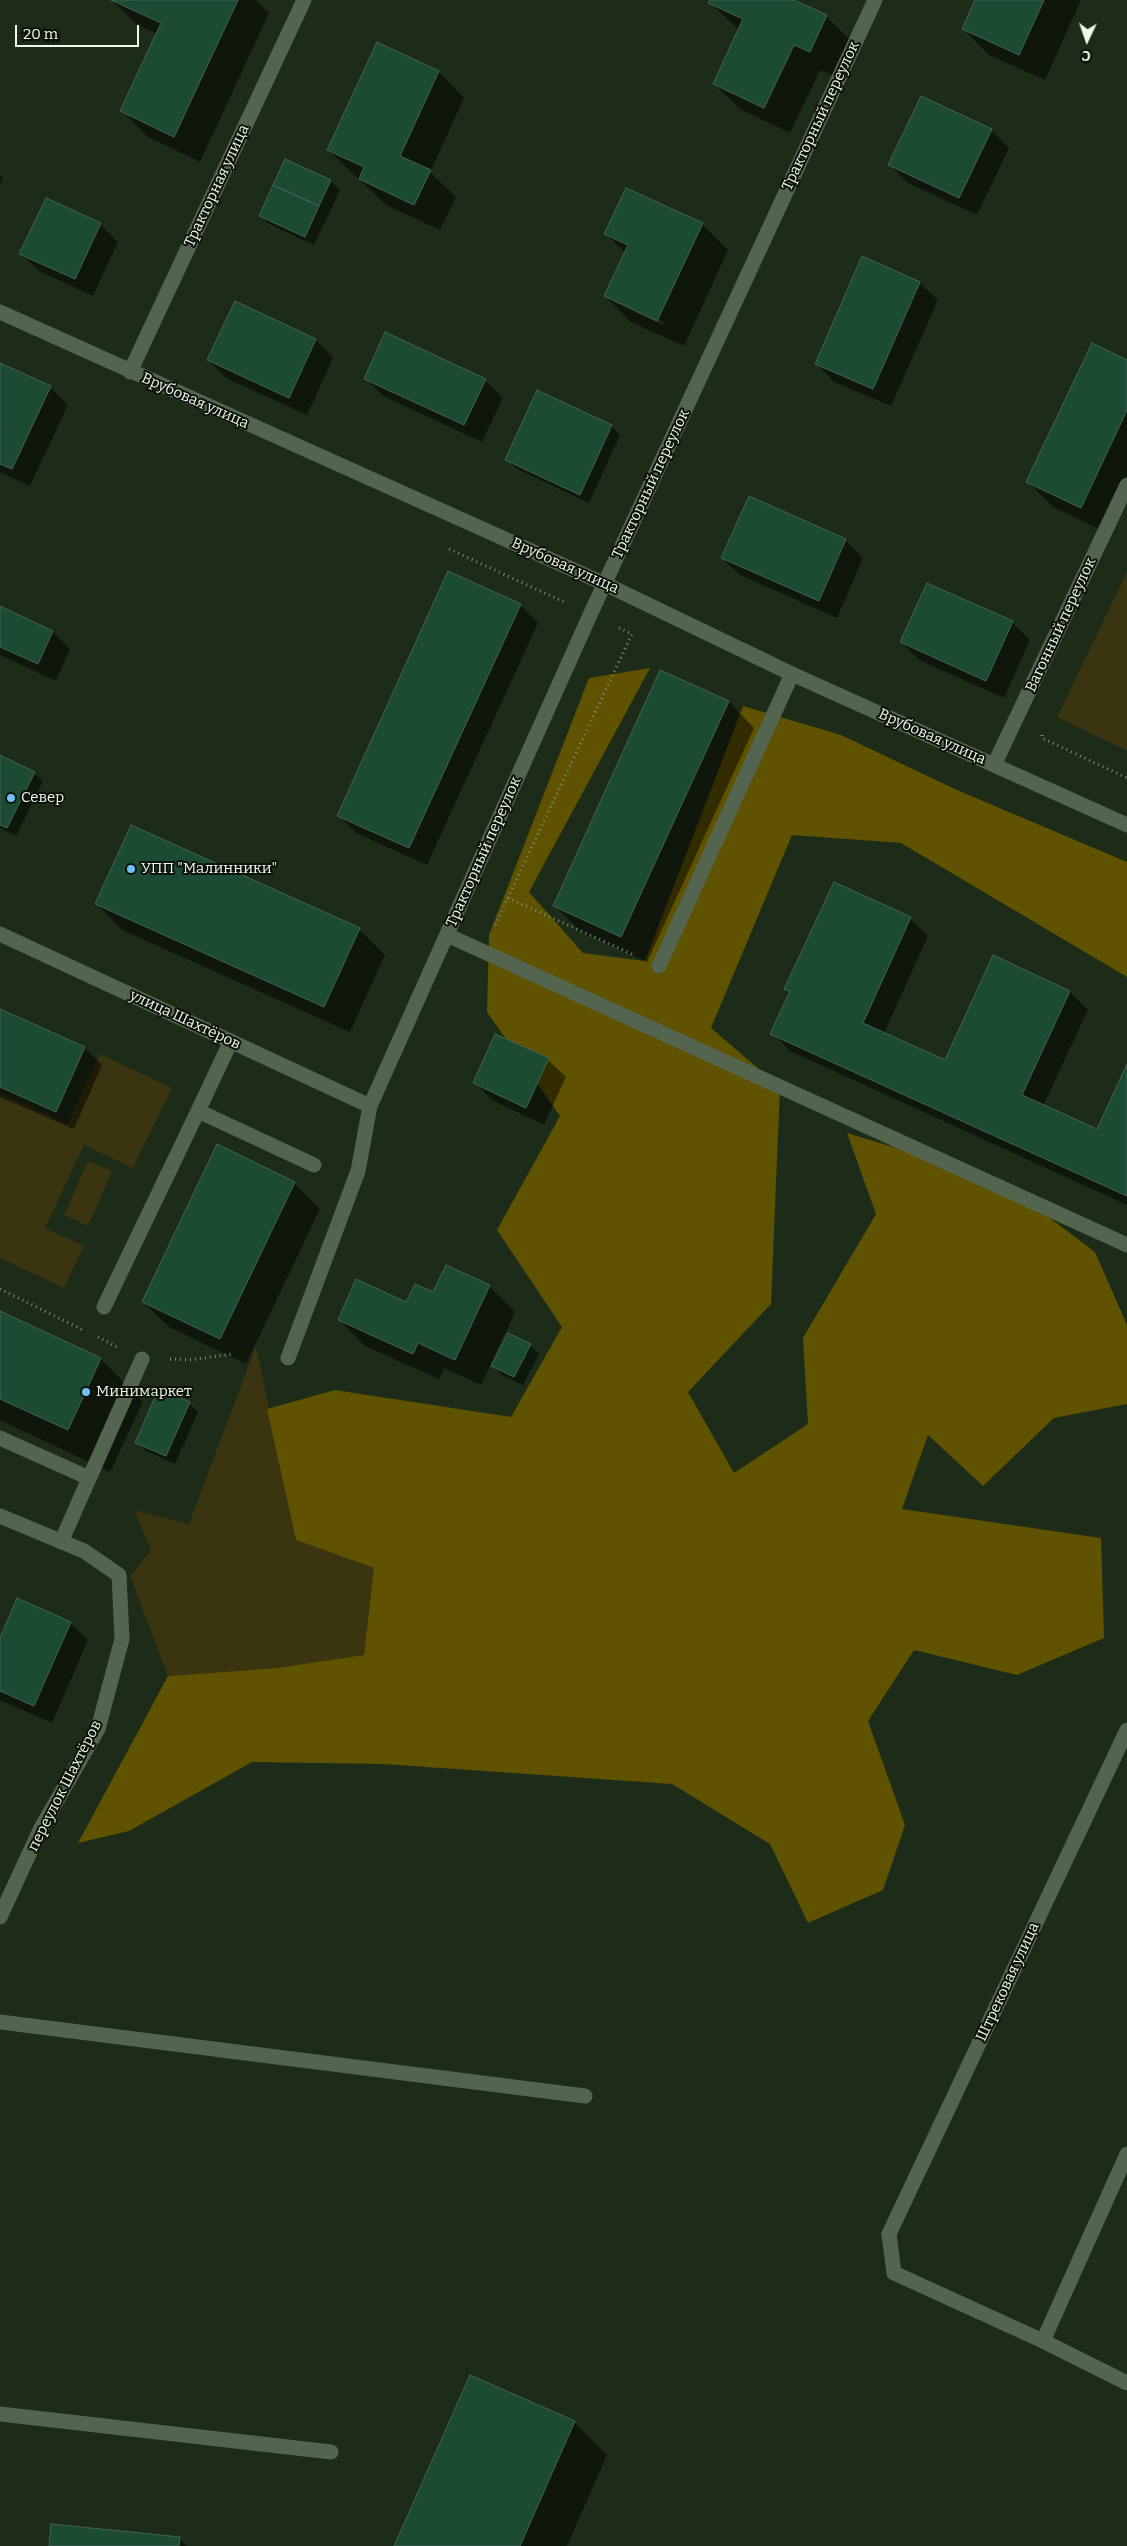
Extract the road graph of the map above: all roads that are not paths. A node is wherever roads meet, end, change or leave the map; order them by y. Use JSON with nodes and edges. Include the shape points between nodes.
{"nodes":[{"id":1,"x":304,"y":0,"type":"edge"},
{"id":2,"x":875,"y":0,"type":"edge"},
{"id":3,"x":0,"y":312,"type":"edge"},
{"id":4,"x":130,"y":372,"type":"junction"},
{"id":5,"x":1127,"y":485,"type":"edge"},
{"id":6,"x":605,"y":584,"type":"junction"},
{"id":7,"x":792,"y":674,"type":"junction"},
{"id":8,"x":994,"y":765,"type":"junction"},
{"id":9,"x":1127,"y":825,"type":"edge"},
{"id":10,"x":0,"y":934,"type":"edge"},
{"id":11,"x":447,"y":935,"type":"junction"},
{"id":12,"x":659,"y":966,"type":"road end"},
{"id":13,"x":231,"y":1041,"type":"junction"},
{"id":14,"x":370,"y":1106,"type":"junction"},
{"id":15,"x":198,"y":1111,"type":"junction"},
{"id":16,"x":314,"y":1166,"type":"dead end"},
{"id":17,"x":1127,"y":1244,"type":"edge"},
{"id":18,"x":104,"y":1307,"type":"dead end"},
{"id":19,"x":288,"y":1358,"type":"dead end"},
{"id":20,"x":142,"y":1359,"type":"road end"},
{"id":21,"x":0,"y":1438,"type":"edge"},
{"id":22,"x":89,"y":1478,"type":"junction"},
{"id":23,"x":0,"y":1516,"type":"edge"},
{"id":24,"x":61,"y":1542,"type":"junction"},
{"id":25,"x":1127,"y":1730,"type":"edge"},
{"id":26,"x":0,"y":1917,"type":"edge"},
{"id":27,"x":0,"y":2022,"type":"edge"},
{"id":28,"x":584,"y":2096,"type":"dead end"},
{"id":29,"x":1127,"y":2154,"type":"edge"},
{"id":30,"x":1043,"y":2341,"type":"junction"},
{"id":31,"x":1127,"y":2383,"type":"edge"},
{"id":32,"x":0,"y":2414,"type":"edge"},
{"id":33,"x":331,"y":2452,"type":"dead end"}],
"edges":[{"from":1,"to":4,"type":"street","name":"Тракторная улица"},
{"from":2,"to":6,"type":"street","name":"Тракторный переулок"},
{"from":3,"to":4,"type":"street","name":"Врубовая улица"},
{"from":4,"to":6,"type":"street","name":"Врубовая улица"},
{"from":5,"to":8,"type":"street","name":"Вагонный переулок"},
{"from":6,"to":7,"type":"street","name":"Врубовая улица"},
{"from":6,"to":11,"type":"street","name":"Тракторный переулок"},
{"from":7,"to":8,"type":"street","name":"Врубовая улица"},
{"from":7,"to":12,"type":"street"},
{"from":8,"to":9,"type":"street","name":"Врубовая улица"},
{"from":10,"to":13,"type":"street","name":"улица Шахтёров"},
{"from":11,"to":14,"type":"street","name":"Тракторный переулок"},
{"from":11,"to":17,"type":"street"},
{"from":13,"to":14,"type":"street","name":"улица Шахтёров"},
{"from":13,"to":15,"type":"street"},
{"from":14,"to":19,"type":"street","name":"Тракторный переулок","via":[[358,1171]]},
{"from":15,"to":16,"type":"street"},
{"from":15,"to":18,"type":"street"},
{"from":20,"to":22,"type":"street"},
{"from":21,"to":22,"type":"street"},
{"from":22,"to":24,"type":"street"},
{"from":23,"to":24,"type":"street"},
{"from":24,"to":26,"type":"street","name":"переулок Шахтёров","via":[[84,1551],[119,1575],[122,1640],[98,1729],[41,1828]]},
{"from":25,"to":30,"type":"street","name":"Штрековая улица","via":[[890,2234],[894,2273]]},
{"from":27,"to":28,"type":"street"},
{"from":29,"to":30,"type":"street"},
{"from":30,"to":31,"type":"street"},
{"from":32,"to":33,"type":"street"}]}
